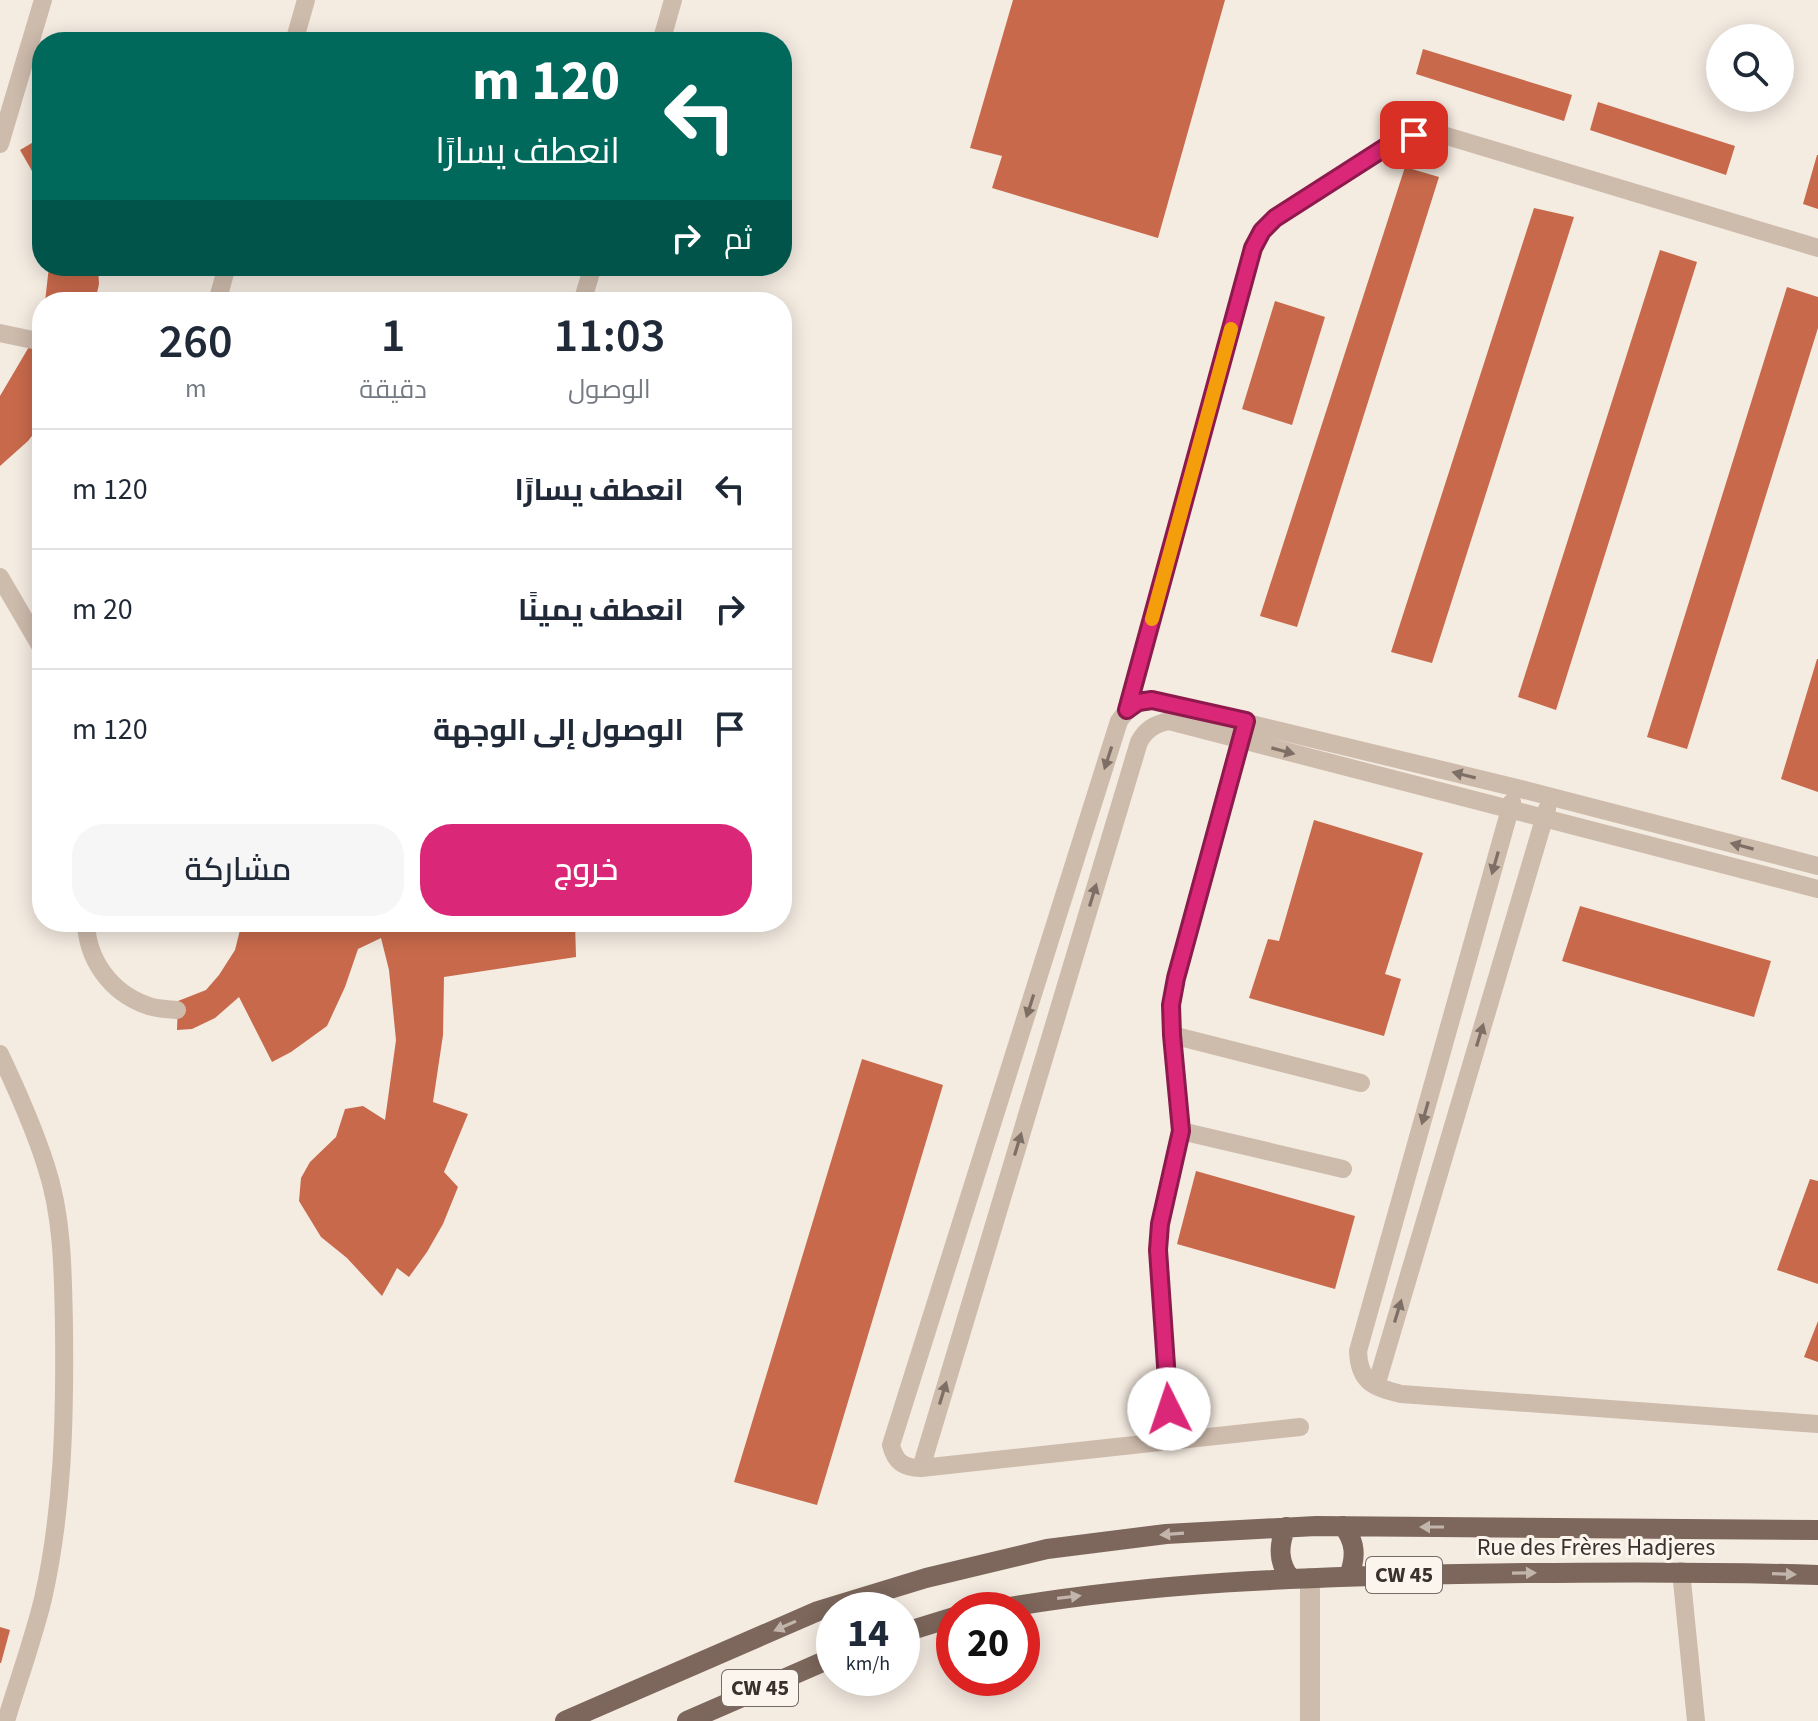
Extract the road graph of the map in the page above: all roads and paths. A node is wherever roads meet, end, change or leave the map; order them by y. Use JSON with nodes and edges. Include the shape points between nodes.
{"nodes":[{"id":1,"x":43,"y":0,"type":"edge"},
{"id":2,"x":306,"y":0,"type":"edge"},
{"id":3,"x":673,"y":0,"type":"edge"},
{"id":4,"x":33,"y":32,"type":"edge"},
{"id":5,"x":297,"y":32,"type":"edge"},
{"id":6,"x":664,"y":32,"type":"edge"},
{"id":7,"x":32,"y":37,"type":"edge"},
{"id":8,"x":0,"y":144,"type":"edge"},
{"id":9,"x":1818,"y":248,"type":"edge"},
{"id":10,"x":0,"y":333,"type":"edge"},
{"id":11,"x":32,"y":340,"type":"edge"},
{"id":12,"x":0,"y":577,"type":"edge"},
{"id":13,"x":32,"y":632,"type":"edge"},
{"id":14,"x":1127,"y":710,"type":"junction"},
{"id":15,"x":1246,"y":721,"type":"junction"},
{"id":16,"x":1240,"y":740,"type":"junction"},
{"id":17,"x":1517,"y":788,"type":"junction"},
{"id":18,"x":1551,"y":797,"type":"junction"},
{"id":19,"x":1510,"y":811,"type":"junction"},
{"id":20,"x":1544,"y":820,"type":"junction"},
{"id":21,"x":1818,"y":866,"type":"edge"},
{"id":22,"x":1818,"y":889,"type":"edge"},
{"id":23,"x":87,"y":932,"type":"edge"},
{"id":24,"x":177,"y":1010,"type":"dead end"},
{"id":25,"x":1172,"y":1035,"type":"junction"},
{"id":26,"x":0,"y":1054,"type":"edge"},
{"id":27,"x":1361,"y":1083,"type":"dead end"},
{"id":28,"x":1181,"y":1131,"type":"junction"},
{"id":29,"x":1343,"y":1169,"type":"dead end"},
{"id":30,"x":1376,"y":1386,"type":"junction"},
{"id":31,"x":1818,"y":1424,"type":"edge"},
{"id":32,"x":1300,"y":1427,"type":"dead end"},
{"id":33,"x":1171,"y":1441,"type":"junction"},
{"id":34,"x":921,"y":1468,"type":"junction"},
{"id":35,"x":1343,"y":1526,"type":"junction"},
{"id":36,"x":1286,"y":1527,"type":"junction"},
{"id":37,"x":1818,"y":1530,"type":"edge"},
{"id":38,"x":1681,"y":1571,"type":"junction"},
{"id":39,"x":1818,"y":1575,"type":"edge"},
{"id":40,"x":1349,"y":1576,"type":"junction"},
{"id":41,"x":1300,"y":1578,"type":"junction"},
{"id":42,"x":1040,"y":1601,"type":"edge"},
{"id":43,"x":816,"y":1665,"type":"edge"},
{"id":44,"x":6,"y":1721,"type":"edge"},
{"id":45,"x":565,"y":1721,"type":"edge"},
{"id":46,"x":687,"y":1721,"type":"edge"},
{"id":47,"x":1310,"y":1721,"type":"edge"},
{"id":48,"x":1696,"y":1721,"type":"edge"}],
"edges":[{"from":1,"to":4,"type":"lane"},
{"from":2,"to":5,"type":"lane"},
{"from":3,"to":6,"type":"lane"},
{"from":7,"to":8,"type":"lane"},
{"from":9,"to":14,"type":"lane","via":[[1440,134],[1392,143],[1275,218],[1253,248]]},
{"from":10,"to":11,"type":"lane"},
{"from":12,"to":13,"type":"lane"},
{"from":14,"to":15,"type":"lane","via":[[1152,700]]},
{"from":14,"to":34,"type":"lane","one_way":true,"via":[[1119,721],[891,1445],[899,1462]]},
{"from":15,"to":16,"type":"lane"},
{"from":17,"to":15,"type":"lane","one_way":true},
{"from":16,"to":19,"type":"lane","one_way":true},
{"from":16,"to":25,"type":"lane","via":[[1176,978]]},
{"from":34,"to":16,"type":"lane","one_way":true,"via":[[1139,742],[1156,724],[1169,721]]},
{"from":17,"to":18,"type":"lane"},
{"from":17,"to":19,"type":"lane"},
{"from":18,"to":20,"type":"lane"},
{"from":21,"to":18,"type":"lane","one_way":true},
{"from":19,"to":20,"type":"lane"},
{"from":19,"to":30,"type":"lane","one_way":true,"via":[[1358,1351],[1364,1378]]},
{"from":20,"to":22,"type":"lane"},
{"from":30,"to":20,"type":"lane","one_way":true},
{"from":23,"to":24,"type":"lane","via":[[98,968],[119,991],[147,1006]]},
{"from":25,"to":27,"type":"lane"},
{"from":25,"to":28,"type":"lane"},
{"from":26,"to":44,"type":"lane","via":[[47,1168],[55,1210],[63,1291],[65,1427],[43,1599]]},
{"from":28,"to":29,"type":"lane"},
{"from":28,"to":33,"type":"lane","via":[[1158,1250]]},
{"from":30,"to":31,"type":"lane","via":[[1401,1394]]},
{"from":32,"to":33,"type":"lane"},
{"from":33,"to":34,"type":"lane"},
{"from":35,"to":36,"type":"main road"},
{"from":37,"to":35,"type":"main road","one_way":true},
{"from":35,"to":40,"type":"main road","via":[[1353,1541]]},
{"from":36,"to":41,"type":"main road","via":[[1282,1563]]},
{"from":36,"to":45,"type":"main road","one_way":true,"via":[[1166,1534],[1047,1549],[926,1578],[818,1611]]},
{"from":38,"to":39,"type":"main road","name":"Rue des Frères Hadjeres","number":"CW 45","one_way":true},
{"from":40,"to":38,"type":"main road","name":"Rue des Frères Hadjeres","number":"CW 45","one_way":true},
{"from":38,"to":48,"type":"lane"},
{"from":40,"to":41,"type":"main road","name":"Rue des Frères Hadjeres","number":"CW 45"},
{"from":42,"to":41,"type":"main road","name":"Rue des Frères Hadjeres","number":"CW 45","one_way":true,"via":[[1165,1585]]},
{"from":41,"to":47,"type":"street"},
{"from":43,"to":46,"type":"main road","number":"CW 45"}]}
